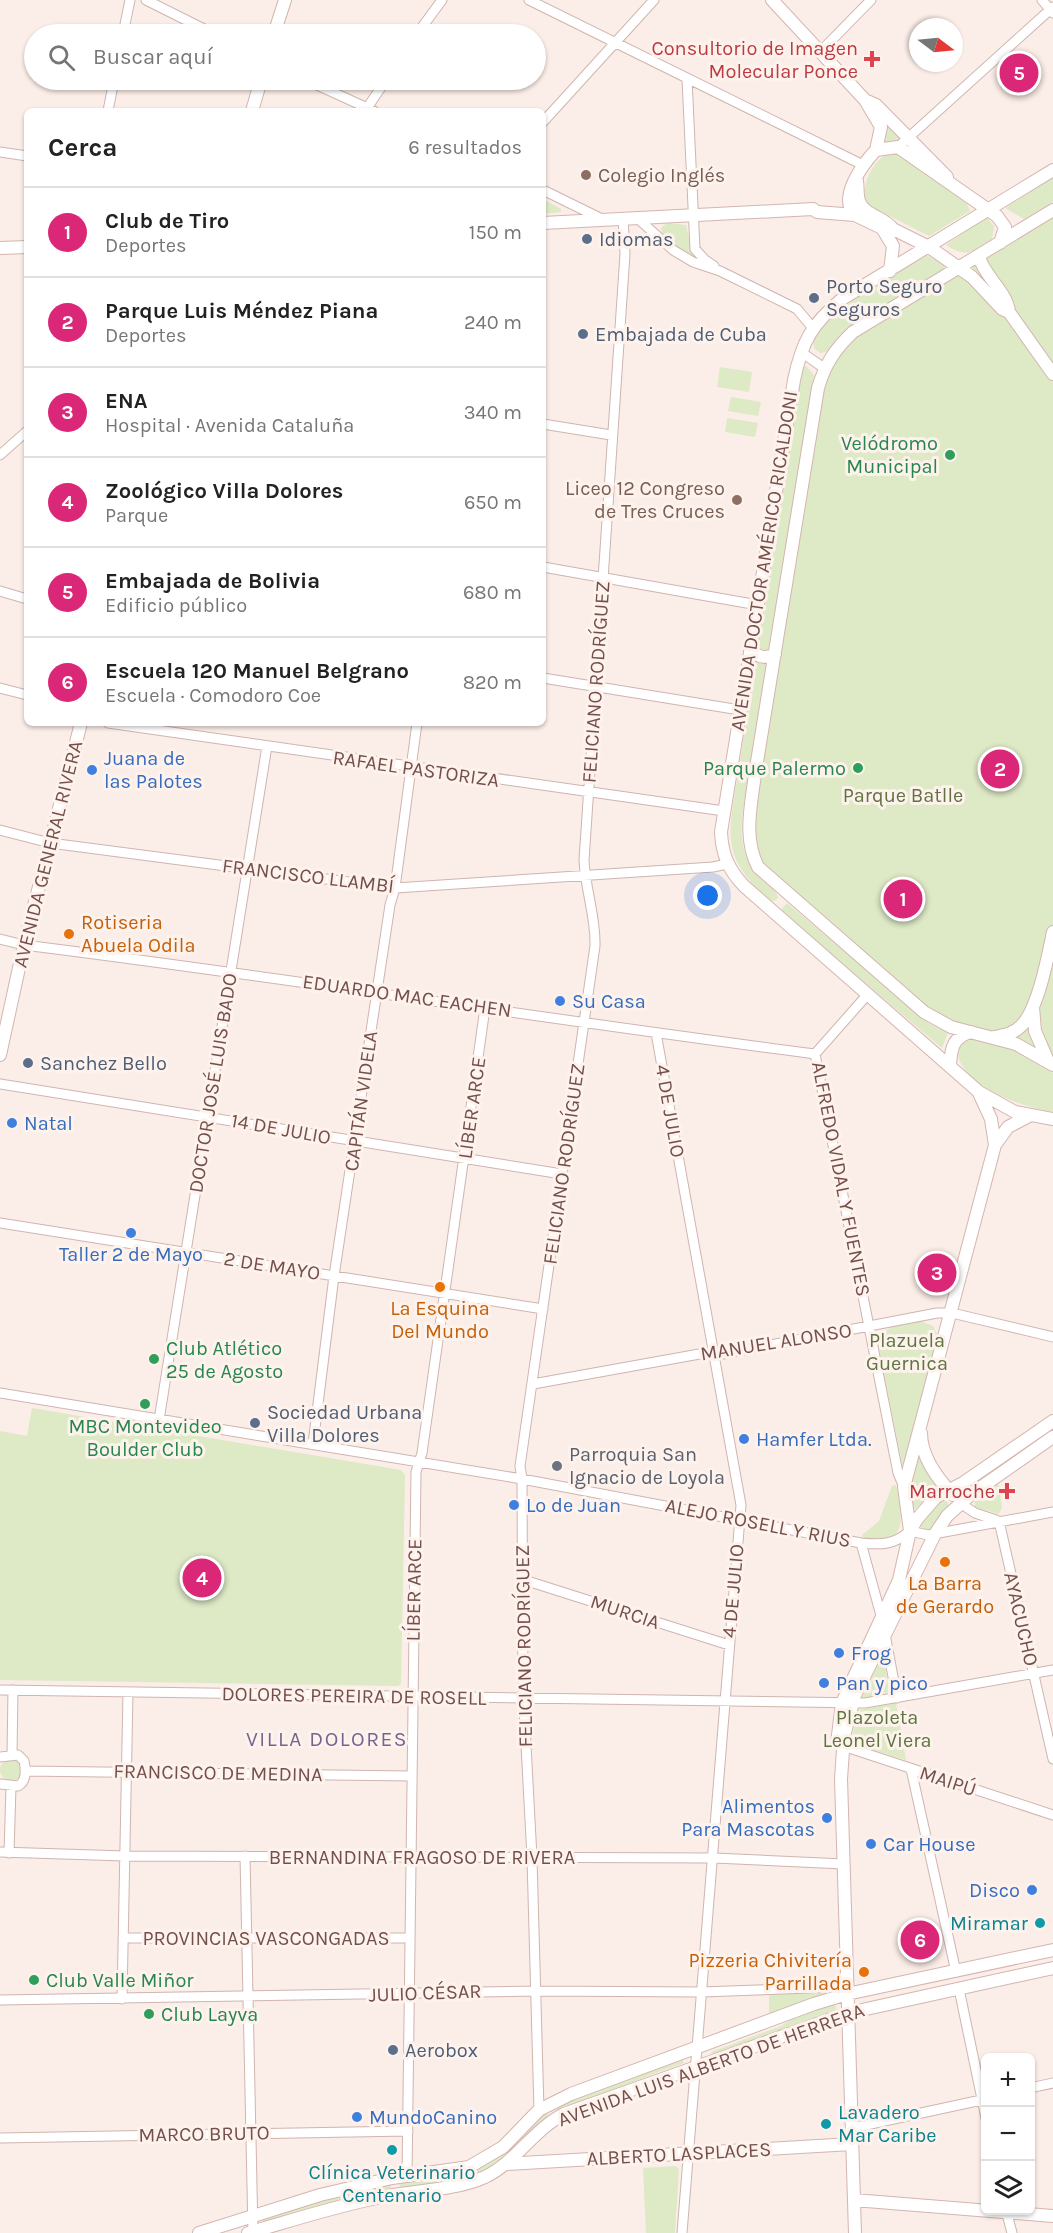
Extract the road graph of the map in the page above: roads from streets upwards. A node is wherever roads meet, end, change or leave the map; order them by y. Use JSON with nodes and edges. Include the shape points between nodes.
{"nodes":[{"id":1,"x":130,"y":0,"type":"edge"},
{"id":2,"x":146,"y":0,"type":"edge"},
{"id":3,"x":285,"y":0,"type":"edge"},
{"id":4,"x":442,"y":0,"type":"edge"},
{"id":5,"x":529,"y":0,"type":"edge"},
{"id":6,"x":654,"y":0,"type":"edge"},
{"id":7,"x":772,"y":0,"type":"edge"},
{"id":8,"x":871,"y":0,"type":"edge"},
{"id":9,"x":1042,"y":0,"type":"edge"},
{"id":10,"x":1052,"y":10,"type":"edge"},
{"id":11,"x":125,"y":24,"type":"edge"},
{"id":12,"x":194,"y":24,"type":"edge"},
{"id":13,"x":277,"y":24,"type":"edge"},
{"id":14,"x":424,"y":24,"type":"edge"},
{"id":15,"x":614,"y":44,"type":"junction"},
{"id":16,"x":820,"y":52,"type":"junction"},
{"id":17,"x":687,"y":79,"type":"junction"},
{"id":18,"x":112,"y":90,"type":"edge"},
{"id":19,"x":258,"y":90,"type":"edge"},
{"id":20,"x":327,"y":90,"type":"edge"},
{"id":21,"x":380,"y":90,"type":"edge"},
{"id":22,"x":865,"y":100,"type":"junction"},
{"id":23,"x":109,"y":108,"type":"edge"},
{"id":24,"x":253,"y":108,"type":"edge"},
{"id":25,"x":364,"y":108,"type":"edge"},
{"id":26,"x":369,"y":108,"type":"edge"},
{"id":27,"x":546,"y":119,"type":"edge"},
{"id":28,"x":903,"y":143,"type":"junction"},
{"id":29,"x":876,"y":150,"type":"junction"},
{"id":30,"x":0,"y":152,"type":"edge"},
{"id":31,"x":24,"y":156,"type":"edge"},
{"id":32,"x":863,"y":165,"type":"junction"},
{"id":33,"x":1053,"y":170,"type":"edge"},
{"id":34,"x":857,"y":180,"type":"junction"},
{"id":35,"x":546,"y":191,"type":"edge"},
{"id":36,"x":848,"y":197,"type":"junction"},
{"id":37,"x":813,"y":209,"type":"junction"},
{"id":38,"x":989,"y":210,"type":"junction"},
{"id":39,"x":1053,"y":210,"type":"edge"},
{"id":40,"x":692,"y":215,"type":"junction"},
{"id":41,"x":855,"y":215,"type":"junction"},
{"id":42,"x":629,"y":218,"type":"junction"},
{"id":43,"x":602,"y":219,"type":"junction"},
{"id":44,"x":546,"y":223,"type":"edge"},
{"id":45,"x":888,"y":229,"type":"junction"},
{"id":46,"x":1000,"y":243,"type":"junction"},
{"id":47,"x":24,"y":247,"type":"edge"},
{"id":48,"x":929,"y":247,"type":"junction"},
{"id":49,"x":0,"y":248,"type":"edge"},
{"id":50,"x":979,"y":257,"type":"junction"},
{"id":51,"x":960,"y":268,"type":"junction"},
{"id":52,"x":890,"y":270,"type":"junction"},
{"id":53,"x":720,"y":271,"type":"junction"},
{"id":54,"x":1009,"y":312,"type":"junction"},
{"id":55,"x":812,"y":327,"type":"junction"},
{"id":56,"x":801,"y":352,"type":"junction"},
{"id":57,"x":824,"y":368,"type":"junction"},
{"id":58,"x":1053,"y":374,"type":"edge"},
{"id":59,"x":546,"y":424,"type":"edge"},
{"id":60,"x":24,"y":434,"type":"edge"},
{"id":61,"x":611,"y":435,"type":"junction"},
{"id":62,"x":0,"y":454,"type":"edge"},
{"id":63,"x":546,"y":568,"type":"edge"},
{"id":64,"x":602,"y":578,"type":"junction"},
{"id":65,"x":0,"y":591,"type":"edge"},
{"id":66,"x":24,"y":597,"type":"edge"},
{"id":67,"x":758,"y":605,"type":"junction"},
{"id":68,"x":751,"y":649,"type":"junction"},
{"id":69,"x":775,"y":654,"type":"junction"},
{"id":70,"x":546,"y":678,"type":"edge"},
{"id":71,"x":595,"y":686,"type":"junction"},
{"id":72,"x":0,"y":688,"type":"edge"},
{"id":73,"x":24,"y":694,"type":"edge"},
{"id":74,"x":740,"y":710,"type":"junction"},
{"id":75,"x":80,"y":726,"type":"edge"},
{"id":76,"x":129,"y":726,"type":"edge"},
{"id":77,"x":417,"y":726,"type":"edge"},
{"id":78,"x":267,"y":746,"type":"junction"},
{"id":79,"x":410,"y":768,"type":"junction"},
{"id":80,"x":730,"y":770,"type":"junction"},
{"id":81,"x":755,"y":774,"type":"junction"},
{"id":82,"x":588,"y":794,"type":"junction"},
{"id":83,"x":724,"y":811,"type":"junction"},
{"id":84,"x":0,"y":830,"type":"edge"},
{"id":85,"x":50,"y":843,"type":"junction"},
{"id":86,"x":727,"y":864,"type":"junction"},
{"id":87,"x":247,"y":867,"type":"junction"},
{"id":88,"x":585,"y":877,"type":"junction"},
{"id":89,"x":395,"y":888,"type":"junction"},
{"id":90,"x":784,"y":892,"type":"junction"},
{"id":91,"x":770,"y":908,"type":"junction"},
{"id":92,"x":1053,"y":932,"type":"edge"},
{"id":93,"x":0,"y":939,"type":"edge"},
{"id":94,"x":24,"y":945,"type":"junction"},
{"id":95,"x":231,"y":971,"type":"junction"},
{"id":96,"x":377,"y":992,"type":"junction"},
{"id":97,"x":868,"y":994,"type":"junction"},
{"id":98,"x":1033,"y":1005,"type":"junction"},
{"id":99,"x":485,"y":1008,"type":"junction"},
{"id":100,"x":584,"y":1022,"type":"junction"},
{"id":101,"x":971,"y":1032,"type":"junction"},
{"id":102,"x":656,"y":1033,"type":"junction"},
{"id":103,"x":994,"y":1037,"type":"junction"},
{"id":104,"x":815,"y":1054,"type":"junction"},
{"id":105,"x":0,"y":1055,"type":"edge"},
{"id":106,"x":1050,"y":1063,"type":"edge"},
{"id":107,"x":950,"y":1065,"type":"junction"},
{"id":108,"x":0,"y":1084,"type":"edge"},
{"id":109,"x":979,"y":1092,"type":"junction"},
{"id":110,"x":207,"y":1116,"type":"junction"},
{"id":111,"x":1030,"y":1116,"type":"junction"},
{"id":112,"x":1053,"y":1119,"type":"edge"},
{"id":113,"x":355,"y":1141,"type":"junction"},
{"id":114,"x":995,"y":1145,"type":"junction"},
{"id":115,"x":465,"y":1160,"type":"junction"},
{"id":116,"x":562,"y":1174,"type":"junction"},
{"id":117,"x":0,"y":1224,"type":"edge"},
{"id":118,"x":186,"y":1253,"type":"junction"},
{"id":119,"x":334,"y":1276,"type":"junction"},
{"id":120,"x":445,"y":1294,"type":"junction"},
{"id":121,"x":543,"y":1309,"type":"junction"},
{"id":122,"x":952,"y":1312,"type":"junction"},
{"id":123,"x":870,"y":1326,"type":"junction"},
{"id":124,"x":1053,"y":1337,"type":"edge"},
{"id":125,"x":715,"y":1353,"type":"junction"},
{"id":126,"x":533,"y":1384,"type":"junction"},
{"id":127,"x":0,"y":1393,"type":"edge"},
{"id":128,"x":159,"y":1420,"type":"junction"},
{"id":129,"x":1053,"y":1421,"type":"edge"},
{"id":130,"x":921,"y":1430,"type":"junction"},
{"id":131,"x":1053,"y":1437,"type":"edge"},
{"id":132,"x":312,"y":1444,"type":"junction"},
{"id":133,"x":419,"y":1462,"type":"junction"},
{"id":134,"x":522,"y":1479,"type":"junction"},
{"id":135,"x":904,"y":1487,"type":"junction"},
{"id":136,"x":949,"y":1490,"type":"junction"},
{"id":137,"x":960,"y":1503,"type":"junction"},
{"id":138,"x":1053,"y":1512,"type":"edge"},
{"id":139,"x":740,"y":1519,"type":"junction"},
{"id":140,"x":999,"y":1521,"type":"junction"},
{"id":141,"x":910,"y":1532,"type":"junction"},
{"id":142,"x":935,"y":1534,"type":"junction"},
{"id":143,"x":861,"y":1543,"type":"junction"},
{"id":144,"x":521,"y":1579,"type":"junction"},
{"id":145,"x":882,"y":1619,"type":"junction"},
{"id":146,"x":885,"y":1634,"type":"junction"},
{"id":147,"x":729,"y":1645,"type":"junction"},
{"id":148,"x":1053,"y":1670,"type":"edge"},
{"id":149,"x":1034,"y":1673,"type":"junction"},
{"id":150,"x":0,"y":1690,"type":"edge"},
{"id":151,"x":13,"y":1690,"type":"junction"},
{"id":152,"x":128,"y":1693,"type":"junction"},
{"id":153,"x":412,"y":1696,"type":"junction"},
{"id":154,"x":524,"y":1698,"type":"junction"},
{"id":155,"x":897,"y":1698,"type":"junction"},
{"id":156,"x":724,"y":1702,"type":"junction"},
{"id":157,"x":847,"y":1703,"type":"junction"},
{"id":158,"x":843,"y":1746,"type":"junction"},
{"id":159,"x":12,"y":1755,"type":"junction"},
{"id":160,"x":0,"y":1757,"type":"edge"},
{"id":161,"x":1053,"y":1759,"type":"edge"},
{"id":162,"x":911,"y":1768,"type":"junction"},
{"id":163,"x":126,"y":1772,"type":"junction"},
{"id":164,"x":25,"y":1774,"type":"junction"},
{"id":165,"x":411,"y":1776,"type":"junction"},
{"id":166,"x":841,"y":1779,"type":"junction"},
{"id":167,"x":0,"y":1784,"type":"edge"},
{"id":168,"x":11,"y":1786,"type":"junction"},
{"id":169,"x":1053,"y":1815,"type":"edge"},
{"id":170,"x":4,"y":1852,"type":"edge"},
{"id":171,"x":124,"y":1856,"type":"junction"},
{"id":172,"x":245,"y":1856,"type":"junction"},
{"id":173,"x":411,"y":1857,"type":"junction"},
{"id":174,"x":532,"y":1858,"type":"junction"},
{"id":175,"x":714,"y":1858,"type":"junction"},
{"id":176,"x":844,"y":1864,"type":"junction"},
{"id":177,"x":248,"y":1937,"type":"junction"},
{"id":178,"x":123,"y":1938,"type":"junction"},
{"id":179,"x":409,"y":1938,"type":"junction"},
{"id":180,"x":1053,"y":1950,"type":"edge"},
{"id":181,"x":1053,"y":1968,"type":"edge"},
{"id":182,"x":956,"y":1972,"type":"junction"},
{"id":183,"x":959,"y":1989,"type":"junction"},
{"id":184,"x":537,"y":1991,"type":"junction"},
{"id":185,"x":702,"y":1992,"type":"junction"},
{"id":186,"x":847,"y":1994,"type":"junction"},
{"id":187,"x":409,"y":1995,"type":"junction"},
{"id":188,"x":249,"y":1996,"type":"junction"},
{"id":189,"x":122,"y":1999,"type":"junction"},
{"id":190,"x":0,"y":2000,"type":"edge"},
{"id":191,"x":848,"y":2013,"type":"junction"},
{"id":192,"x":698,"y":2048,"type":"junction"},
{"id":193,"x":695,"y":2067,"type":"junction"},
{"id":194,"x":1053,"y":2083,"type":"edge"},
{"id":195,"x":1035,"y":2087,"type":"edge"},
{"id":196,"x":981,"y":2090,"type":"edge"},
{"id":197,"x":981,"y":2099,"type":"edge"},
{"id":198,"x":539,"y":2110,"type":"junction"},
{"id":199,"x":852,"y":2128,"type":"junction"},
{"id":200,"x":408,"y":2131,"type":"junction"},
{"id":201,"x":253,"y":2132,"type":"junction"},
{"id":202,"x":0,"y":2138,"type":"edge"},
{"id":203,"x":852,"y":2145,"type":"junction"},
{"id":204,"x":690,"y":2154,"type":"junction"},
{"id":205,"x":506,"y":2164,"type":"junction"},
{"id":206,"x":406,"y":2177,"type":"junction"},
{"id":207,"x":854,"y":2200,"type":"junction"},
{"id":208,"x":981,"y":2210,"type":"edge"},
{"id":209,"x":254,"y":2214,"type":"junction"},
{"id":210,"x":1035,"y":2214,"type":"edge"},
{"id":211,"x":1008,"y":2215,"type":"edge"},
{"id":212,"x":1053,"y":2216,"type":"edge"},
{"id":213,"x":199,"y":2233,"type":"edge"},
{"id":214,"x":251,"y":2233,"type":"edge"},
{"id":215,"x":682,"y":2233,"type":"edge"},
{"id":216,"x":855,"y":2233,"type":"edge"},
{"id":217,"x":1012,"y":2233,"type":"edge"}],
"edges":[{"from":1,"to":11,"type":"street"},
{"from":2,"to":12,"type":"street"},
{"from":3,"to":13,"type":"street"},
{"from":4,"to":14,"type":"street"},
{"from":5,"to":15,"type":"street"},
{"from":6,"to":15,"type":"street"},
{"from":7,"to":16,"type":"street"},
{"from":8,"to":16,"type":"street"},
{"from":9,"to":10,"type":"street"},
{"from":10,"to":28,"type":"street"},
{"from":15,"to":17,"type":"street"},
{"from":15,"to":27,"type":"street"},
{"from":16,"to":22,"type":"street"},
{"from":17,"to":32,"type":"street"},
{"from":17,"to":40,"type":"street"},
{"from":18,"to":23,"type":"street"},
{"from":19,"to":24,"type":"street"},
{"from":20,"to":25,"type":"street"},
{"from":21,"to":26,"type":"street"},
{"from":22,"to":28,"type":"street","via":[[876,105]]},
{"from":22,"to":29,"type":"street","via":[[881,128]]},
{"from":28,"to":29,"type":"street"},
{"from":28,"to":38,"type":"street"},
{"from":29,"to":32,"type":"street"},
{"from":30,"to":31,"type":"street"},
{"from":32,"to":34,"type":"street"},
{"from":33,"to":38,"type":"street","name":"AVENIDA DOCTOR AMÉRICO RICALDONI"},
{"from":34,"to":36,"type":"street"},
{"from":34,"to":45,"type":"street","via":[[862,208],[889,222]]},
{"from":35,"to":43,"type":"street"},
{"from":36,"to":37,"type":"street"},
{"from":36,"to":41,"type":"street"},
{"from":37,"to":40,"type":"street"},
{"from":37,"to":41,"type":"street"},
{"from":38,"to":46,"type":"street","via":[[1005,227]]},
{"from":38,"to":48,"type":"street","name":"AVENIDA DOCTOR AMÉRICO RICALDONI"},
{"from":39,"to":46,"type":"street","name":"AVENIDA DOCTOR AMÉRICO RICALDONI"},
{"from":40,"to":42,"type":"street"},
{"from":40,"to":53,"type":"street","via":[[695,249]]},
{"from":41,"to":45,"type":"street"},
{"from":42,"to":43,"type":"street"},
{"from":42,"to":53,"type":"street","via":[[683,256]]},
{"from":42,"to":61,"type":"street","name":"FELICIANO RODRÍGUEZ"},
{"from":43,"to":44,"type":"street"},
{"from":45,"to":48,"type":"street"},
{"from":45,"to":52,"type":"street","via":[[892,246]]},
{"from":46,"to":50,"type":"street","name":"AVENIDA DOCTOR AMÉRICO RICALDONI"},
{"from":47,"to":49,"type":"street"},
{"from":48,"to":51,"type":"street"},
{"from":48,"to":52,"type":"street","name":"AVENIDA DOCTOR AMÉRICO RICALDONI"},
{"from":50,"to":51,"type":"street","name":"AVENIDA DOCTOR AMÉRICO RICALDONI"},
{"from":50,"to":54,"type":"street"},
{"from":51,"to":54,"type":"street"},
{"from":51,"to":57,"type":"street","name":"AVENIDA DOCTOR AMÉRICO RICALDONI","via":[[853,332]]},
{"from":52,"to":55,"type":"street","name":"AVENIDA DOCTOR AMÉRICO RICALDONI","via":[[842,299]]},
{"from":53,"to":55,"type":"street","via":[[797,309]]},
{"from":54,"to":58,"type":"street"},
{"from":55,"to":56,"type":"street","name":"AVENIDA DOCTOR AMÉRICO RICALDONI"},
{"from":56,"to":57,"type":"street"},
{"from":56,"to":67,"type":"street","name":"AVENIDA DOCTOR AMÉRICO RICALDONI"},
{"from":57,"to":69,"type":"street","name":"AVENIDA DOCTOR AMÉRICO RICALDONI"},
{"from":59,"to":61,"type":"street"},
{"from":60,"to":62,"type":"street"},
{"from":61,"to":64,"type":"street","name":"FELICIANO RODRÍGUEZ"},
{"from":63,"to":64,"type":"street"},
{"from":64,"to":67,"type":"street"},
{"from":64,"to":71,"type":"street","name":"FELICIANO RODRÍGUEZ"},
{"from":65,"to":66,"type":"street"},
{"from":67,"to":68,"type":"street","name":"AVENIDA DOCTOR AMÉRICO RICALDONI"},
{"from":68,"to":69,"type":"street","via":[[759,656]]},
{"from":68,"to":74,"type":"street","name":"AVENIDA DOCTOR AMÉRICO RICALDONI"},
{"from":69,"to":81,"type":"street","name":"AVENIDA DOCTOR AMÉRICO RICALDONI"},
{"from":70,"to":71,"type":"street"},
{"from":71,"to":74,"type":"street"},
{"from":71,"to":82,"type":"street","name":"FELICIANO RODRÍGUEZ"},
{"from":72,"to":73,"type":"street"},
{"from":74,"to":80,"type":"street","name":"AVENIDA DOCTOR AMÉRICO RICALDONI"},
{"from":75,"to":85,"type":"street","name":"AVENIDA GENERAL RIVERA"},
{"from":76,"to":78,"type":"street","name":"RAFAEL PASTORIZA"},
{"from":77,"to":79,"type":"street","name":"CAPITÁN VIDELA"},
{"from":78,"to":79,"type":"street","name":"RAFAEL PASTORIZA"},
{"from":78,"to":87,"type":"street","name":"DOCTOR JOSÉ LUIS BADO"},
{"from":79,"to":82,"type":"street","name":"RAFAEL PASTORIZA"},
{"from":79,"to":89,"type":"street","name":"CAPITÁN VIDELA"},
{"from":80,"to":81,"type":"street","via":[[742,766]]},
{"from":80,"to":83,"type":"street","name":"AVENIDA DOCTOR AMÉRICO RICALDONI"},
{"from":81,"to":90,"type":"street","name":"AVENIDA DOCTOR AMÉRICO RICALDONI","via":[[748,827],[751,851],[758,867]]},
{"from":82,"to":83,"type":"street","name":"RAFAEL PASTORIZA"},
{"from":82,"to":88,"type":"street","name":"FELICIANO RODRÍGUEZ"},
{"from":83,"to":86,"type":"street","name":"AVENIDA DOCTOR AMÉRICO RICALDONI","via":[[721,832]]},
{"from":84,"to":85,"type":"street","name":"FRANCISCO LLAMBÍ"},
{"from":85,"to":87,"type":"street","name":"FRANCISCO LLAMBÍ"},
{"from":85,"to":94,"type":"street","name":"AVENIDA GENERAL RIVERA"},
{"from":86,"to":88,"type":"street","name":"FRANCISCO LLAMBÍ"},
{"from":86,"to":91,"type":"street","name":"AVENIDA DOCTOR AMÉRICO RICALDONI","via":[[733,875]]},
{"from":87,"to":89,"type":"street","name":"FRANCISCO LLAMBÍ"},
{"from":87,"to":95,"type":"street","name":"DOCTOR JOSÉ LUIS BADO"},
{"from":88,"to":89,"type":"street","name":"FRANCISCO LLAMBÍ"},
{"from":88,"to":100,"type":"street","name":"FELICIANO RODRÍGUEZ","via":[[596,946]]},
{"from":89,"to":96,"type":"street","name":"CAPITÁN VIDELA"},
{"from":90,"to":91,"type":"street","via":[[781,904]]},
{"from":90,"to":101,"type":"street","name":"AVENIDA DOCTOR AMÉRICO RICALDONI","via":[[924,1012],[944,1025]]},
{"from":91,"to":97,"type":"street","name":"AVENIDA DOCTOR AMÉRICO RICALDONI"},
{"from":92,"to":98,"type":"street"},
{"from":93,"to":94,"type":"street","name":"EDUARDO MAC EACHEN"},
{"from":94,"to":95,"type":"street","name":"EDUARDO MAC EACHEN"},
{"from":94,"to":105,"type":"street","name":"AVENIDA GENERAL RIVERA"},
{"from":95,"to":96,"type":"street","name":"EDUARDO MAC EACHEN"},
{"from":95,"to":110,"type":"street","name":"DOCTOR JOSÉ LUIS BADO"},
{"from":96,"to":99,"type":"street","name":"EDUARDO MAC EACHEN"},
{"from":96,"to":113,"type":"street","name":"CAPITÁN VIDELA"},
{"from":97,"to":104,"type":"street","name":"ALFREDO VIDAL Y FUENTES"},
{"from":97,"to":107,"type":"street","name":"AVENIDA DOCTOR AMÉRICO RICALDONI"},
{"from":98,"to":103,"type":"street","via":[[1016,1031]]},
{"from":98,"to":106,"type":"street","via":[[1035,1031]]},
{"from":99,"to":100,"type":"street","name":"EDUARDO MAC EACHEN"},
{"from":99,"to":115,"type":"street","name":"LÍBER ARCE"},
{"from":100,"to":102,"type":"street","name":"EDUARDO MAC EACHEN"},
{"from":100,"to":116,"type":"street","name":"FELICIANO RODRÍGUEZ"},
{"from":101,"to":103,"type":"street","name":"AVENIDA DOCTOR AMÉRICO RICALDONI"},
{"from":101,"to":107,"type":"street","via":[[954,1042]]},
{"from":102,"to":104,"type":"street","name":"EDUARDO MAC EACHEN"},
{"from":102,"to":125,"type":"street","name":"4 DE JULIO"},
{"from":103,"to":106,"type":"street","name":"AVENIDA DOCTOR AMÉRICO RICALDONI"},
{"from":104,"to":123,"type":"street","name":"ALFREDO VIDAL Y FUENTES"},
{"from":107,"to":109,"type":"street","name":"AVENIDA DOCTOR AMÉRICO RICALDONI"},
{"from":108,"to":110,"type":"street","name":"14 DE JULIO"},
{"from":109,"to":111,"type":"street","name":"AVENIDA DOCTOR AMÉRICO RICALDONI"},
{"from":109,"to":114,"type":"street","via":[[991,1119]]},
{"from":110,"to":113,"type":"street","name":"14 DE JULIO"},
{"from":110,"to":118,"type":"street","name":"DOCTOR JOSÉ LUIS BADO"},
{"from":111,"to":112,"type":"street","name":"AVENIDA DOCTOR AMÉRICO RICALDONI"},
{"from":111,"to":114,"type":"street","via":[[1008,1127]]},
{"from":113,"to":115,"type":"street","name":"14 DE JULIO"},
{"from":113,"to":119,"type":"street","name":"CAPITÁN VIDELA"},
{"from":114,"to":122,"type":"street"},
{"from":115,"to":116,"type":"street","name":"14 DE JULIO"},
{"from":115,"to":120,"type":"street","name":"LÍBER ARCE"},
{"from":116,"to":121,"type":"street","name":"FELICIANO RODRÍGUEZ"},
{"from":117,"to":118,"type":"street","name":"2 DE MAYO"},
{"from":118,"to":119,"type":"street","name":"2 DE MAYO"},
{"from":118,"to":128,"type":"street","name":"DOCTOR JOSÉ LUIS BADO"},
{"from":119,"to":120,"type":"street","name":"2 DE MAYO"},
{"from":119,"to":132,"type":"street","name":"CAPITÁN VIDELA"},
{"from":120,"to":121,"type":"street","name":"2 DE MAYO"},
{"from":120,"to":133,"type":"street","name":"LÍBER ARCE"},
{"from":121,"to":126,"type":"street","name":"FELICIANO RODRÍGUEZ"},
{"from":122,"to":123,"type":"street","name":"MANUEL ALONSO"},
{"from":122,"to":124,"type":"street","name":"MANUEL ALONSO"},
{"from":122,"to":130,"type":"street"},
{"from":123,"to":125,"type":"street","name":"MANUEL ALONSO"},
{"from":123,"to":135,"type":"street","name":"ALFREDO VIDAL Y FUENTES"},
{"from":125,"to":126,"type":"street","name":"MANUEL ALONSO"},
{"from":125,"to":139,"type":"street","name":"4 DE JULIO"},
{"from":126,"to":134,"type":"street","name":"FELICIANO RODRÍGUEZ","via":[[520,1466]]},
{"from":127,"to":128,"type":"street","name":"ALEJO ROSELL Y RIUS"},
{"from":128,"to":132,"type":"street","name":"ALEJO ROSELL Y RIUS"},
{"from":129,"to":136,"type":"street"},
{"from":130,"to":135,"type":"street"},
{"from":130,"to":136,"type":"street","via":[[926,1455]]},
{"from":131,"to":137,"type":"street"},
{"from":132,"to":133,"type":"street","name":"ALEJO ROSELL Y RIUS"},
{"from":133,"to":134,"type":"street","name":"ALEJO ROSELL Y RIUS"},
{"from":133,"to":153,"type":"street","name":"LÍBER ARCE"},
{"from":134,"to":139,"type":"street","name":"ALEJO ROSELL Y RIUS"},
{"from":134,"to":144,"type":"street","name":"FELICIANO RODRÍGUEZ"},
{"from":135,"to":141,"type":"street"},
{"from":136,"to":137,"type":"street"},
{"from":136,"to":141,"type":"street","via":[[928,1503]]},
{"from":137,"to":140,"type":"street"},
{"from":137,"to":142,"type":"street"},
{"from":138,"to":140,"type":"street"},
{"from":139,"to":143,"type":"street","name":"ALEJO ROSELL Y RIUS"},
{"from":139,"to":147,"type":"street","name":"4 DE JULIO"},
{"from":140,"to":142,"type":"street"},
{"from":140,"to":149,"type":"street","name":"AYACUCHO"},
{"from":141,"to":142,"type":"street"},
{"from":141,"to":143,"type":"street","name":"ALEJO ROSELL Y RIUS","via":[[884,1545]]},
{"from":141,"to":145,"type":"street","via":[[899,1580]]},
{"from":142,"to":146,"type":"street"},
{"from":143,"to":145,"type":"street"},
{"from":144,"to":147,"type":"street","name":"MURCIA"},
{"from":144,"to":154,"type":"street","name":"FELICIANO RODRÍGUEZ"},
{"from":145,"to":157,"type":"street"},
{"from":146,"to":155,"type":"street"},
{"from":146,"to":157,"type":"street"},
{"from":147,"to":156,"type":"street","name":"4 DE JULIO"},
{"from":148,"to":149,"type":"street","name":"DOLORES PEREIRA DE ROSELL"},
{"from":149,"to":155,"type":"street","name":"DOLORES PEREIRA DE ROSELL"},
{"from":149,"to":161,"type":"street","name":"AYACUCHO"},
{"from":150,"to":151,"type":"street","name":"DOLORES PEREIRA DE ROSELL"},
{"from":151,"to":152,"type":"street","name":"DOLORES PEREIRA DE ROSELL"},
{"from":151,"to":159,"type":"street"},
{"from":152,"to":153,"type":"street","name":"DOLORES PEREIRA DE ROSELL"},
{"from":152,"to":163,"type":"street"},
{"from":153,"to":154,"type":"street","name":"DOLORES PEREIRA DE ROSELL"},
{"from":153,"to":165,"type":"street","name":"LÍBER ARCE"},
{"from":154,"to":156,"type":"street","name":"DOLORES PEREIRA DE ROSELL"},
{"from":154,"to":174,"type":"street","name":"FELICIANO RODRÍGUEZ"},
{"from":155,"to":157,"type":"street","name":"DOLORES PEREIRA DE ROSELL"},
{"from":156,"to":157,"type":"street","name":"DOLORES PEREIRA DE ROSELL"},
{"from":156,"to":175,"type":"street","name":"4 DE JULIO"},
{"from":157,"to":158,"type":"street"},
{"from":157,"to":166,"type":"street","via":[[836,1734]]},
{"from":158,"to":162,"type":"street","name":"MAIPÚ"},
{"from":158,"to":166,"type":"street"},
{"from":159,"to":160,"type":"street"},
{"from":159,"to":164,"type":"street","via":[[22,1759]]},
{"from":162,"to":169,"type":"street","name":"MAIPÚ"},
{"from":162,"to":182,"type":"street"},
{"from":163,"to":164,"type":"street","name":"FRANCISCO DE MEDINA"},
{"from":163,"to":165,"type":"street","name":"FRANCISCO DE MEDINA"},
{"from":163,"to":171,"type":"street"},
{"from":164,"to":168,"type":"street","via":[[21,1784]]},
{"from":165,"to":173,"type":"street","name":"LÍBER ARCE"},
{"from":166,"to":176,"type":"street"},
{"from":167,"to":168,"type":"street"},
{"from":168,"to":170,"type":"street"},
{"from":170,"to":171,"type":"street","name":"BERNANDINA FRAGOSO DE RIVERA"},
{"from":171,"to":172,"type":"street","name":"BERNANDINA FRAGOSO DE RIVERA"},
{"from":171,"to":178,"type":"street"},
{"from":172,"to":173,"type":"street","name":"BERNANDINA FRAGOSO DE RIVERA"},
{"from":172,"to":177,"type":"street"},
{"from":173,"to":174,"type":"street","name":"BERNANDINA FRAGOSO DE RIVERA"},
{"from":173,"to":179,"type":"street","name":"LÍBER ARCE"},
{"from":174,"to":175,"type":"street","name":"BERNANDINA FRAGOSO DE RIVERA"},
{"from":174,"to":184,"type":"street","name":"FELICIANO RODRÍGUEZ"},
{"from":175,"to":176,"type":"street","name":"BERNANDINA FRAGOSO DE RIVERA"},
{"from":175,"to":185,"type":"street","name":"4 DE JULIO"},
{"from":176,"to":186,"type":"street"},
{"from":177,"to":178,"type":"street","name":"PROVINCIAS VASCONGADAS"},
{"from":177,"to":179,"type":"street","name":"PROVINCIAS VASCONGADAS"},
{"from":177,"to":188,"type":"street"},
{"from":178,"to":189,"type":"street"},
{"from":179,"to":187,"type":"street","name":"LÍBER ARCE"},
{"from":180,"to":182,"type":"street","name":"AVENIDA LUIS ALBERTO DE HERRERA"},
{"from":181,"to":183,"type":"street","name":"AVENIDA LUIS ALBERTO DE HERRERA"},
{"from":182,"to":186,"type":"street","name":"AVENIDA LUIS ALBERTO DE HERRERA"},
{"from":183,"to":191,"type":"street","name":"AVENIDA LUIS ALBERTO DE HERRERA"},
{"from":183,"to":196,"type":"street"},
{"from":184,"to":185,"type":"street","name":"JULIO CÉSAR"},
{"from":184,"to":187,"type":"street","name":"JULIO CÉSAR"},
{"from":184,"to":198,"type":"street","name":"FELICIANO RODRÍGUEZ"},
{"from":185,"to":186,"type":"street","name":"JULIO CÉSAR","via":[[838,1987]]},
{"from":185,"to":192,"type":"street","name":"4 DE JULIO"},
{"from":186,"to":191,"type":"street"},
{"from":186,"to":192,"type":"street","name":"AVENIDA LUIS ALBERTO DE HERRERA"},
{"from":187,"to":188,"type":"street","name":"JULIO CÉSAR"},
{"from":187,"to":200,"type":"street","name":"LÍBER ARCE"},
{"from":188,"to":189,"type":"street","name":"JULIO CÉSAR"},
{"from":188,"to":201,"type":"street"},
{"from":189,"to":190,"type":"street","name":"JULIO CÉSAR"},
{"from":191,"to":193,"type":"street","name":"AVENIDA LUIS ALBERTO DE HERRERA"},
{"from":191,"to":199,"type":"street"},
{"from":192,"to":193,"type":"street","name":"4 DE JULIO"},
{"from":192,"to":198,"type":"street","name":"AVENIDA LUIS ALBERTO DE HERRERA","via":[[607,2080]]},
{"from":193,"to":204,"type":"street","name":"4 DE JULIO"},
{"from":193,"to":205,"type":"street","name":"AVENIDA LUIS ALBERTO DE HERRERA","via":[[557,2118]]},
{"from":194,"to":195,"type":"street"},
{"from":197,"to":199,"type":"street"},
{"from":198,"to":206,"type":"street","name":"AVENIDA LUIS ALBERTO DE HERRERA","via":[[503,2147],[480,2163]]},
{"from":199,"to":203,"type":"street"},
{"from":200,"to":201,"type":"street","name":"MARCO BRUTO"},
{"from":200,"to":206,"type":"street","name":"LÍBER ARCE"},
{"from":201,"to":202,"type":"street","name":"MARCO BRUTO"},
{"from":201,"to":209,"type":"street"},
{"from":203,"to":204,"type":"street","name":"ALBERTO LASPLACES"},
{"from":203,"to":207,"type":"street"},
{"from":204,"to":205,"type":"street","name":"ALBERTO LASPLACES"},
{"from":204,"to":215,"type":"street","name":"4 DE JULIO"},
{"from":205,"to":214,"type":"street","name":"AVENIDA LUIS ALBERTO DE HERRERA","via":[[471,2183],[364,2200]]},
{"from":206,"to":209,"type":"street","name":"AVENIDA LUIS ALBERTO DE HERRERA"},
{"from":207,"to":208,"type":"street"},
{"from":207,"to":216,"type":"street"},
{"from":209,"to":213,"type":"street","name":"AVENIDA LUIS ALBERTO DE HERRERA"},
{"from":209,"to":214,"type":"street"},
{"from":210,"to":212,"type":"street"},
{"from":211,"to":217,"type":"street"}]}
